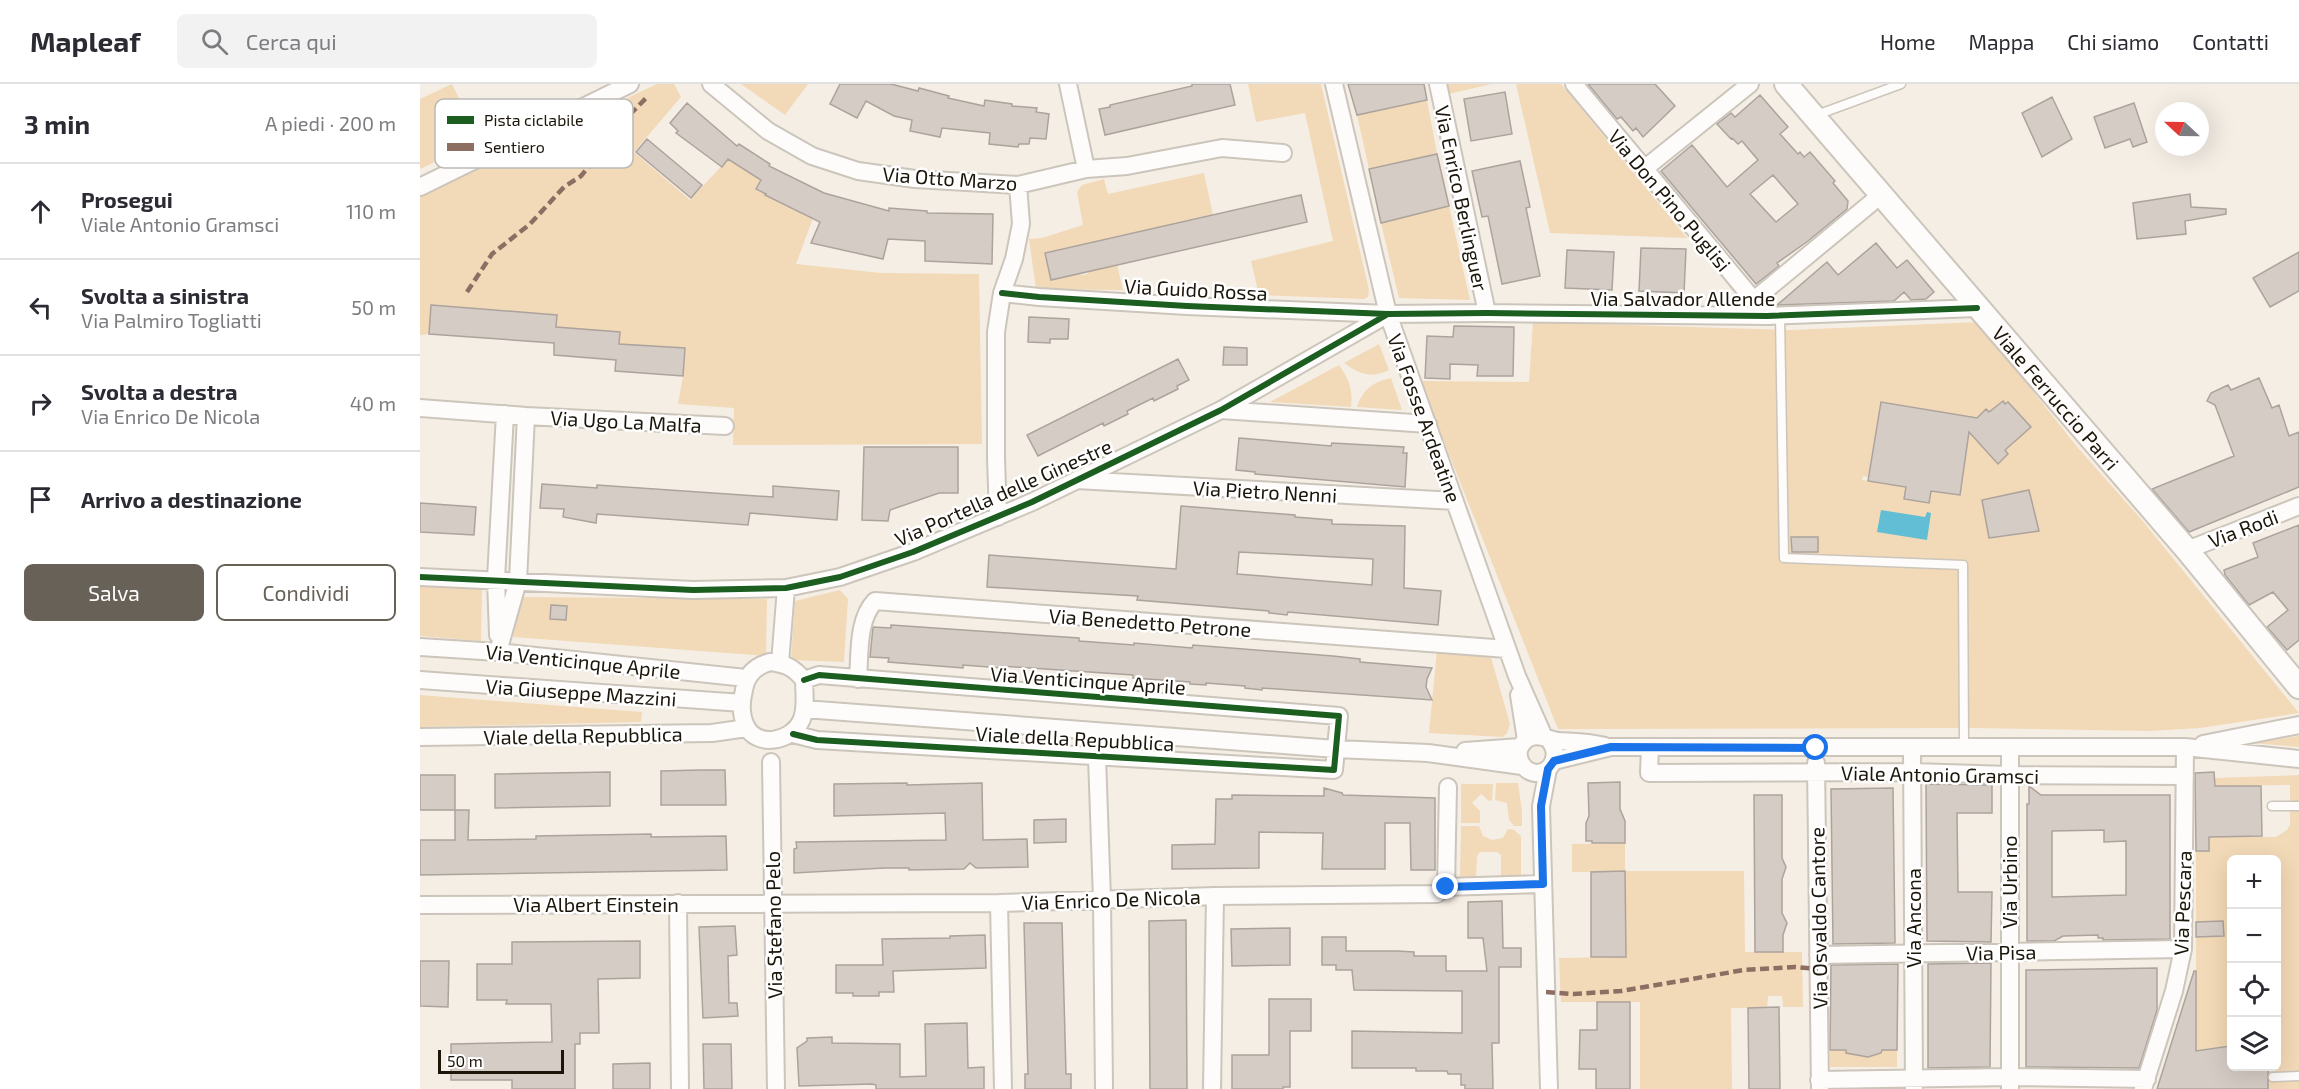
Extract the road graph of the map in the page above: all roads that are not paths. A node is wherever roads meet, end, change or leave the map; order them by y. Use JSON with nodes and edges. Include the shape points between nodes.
{"nodes":[{"id":1,"x":630,"y":84,"type":"edge"},
{"id":2,"x":711,"y":84,"type":"edge"},
{"id":3,"x":1068,"y":84,"type":"edge"},
{"id":4,"x":1334,"y":84,"type":"edge"},
{"id":5,"x":1438,"y":84,"type":"edge"},
{"id":6,"x":1574,"y":84,"type":"edge"},
{"id":7,"x":1750,"y":84,"type":"edge"},
{"id":8,"x":1786,"y":84,"type":"edge"},
{"id":9,"x":1901,"y":84,"type":"edge"},
{"id":10,"x":599,"y":99,"type":"edge"},
{"id":11,"x":1814,"y":116,"type":"junction"},
{"id":12,"x":1283,"y":153,"type":"dead end"},
{"id":13,"x":459,"y":168,"type":"edge"},
{"id":14,"x":1644,"y":169,"type":"junction"},
{"id":15,"x":1086,"y":170,"type":"junction"},
{"id":16,"x":1018,"y":185,"type":"junction"},
{"id":17,"x":420,"y":187,"type":"edge"},
{"id":18,"x":1882,"y":194,"type":"junction"},
{"id":19,"x":1002,"y":293,"type":"junction"},
{"id":20,"x":1754,"y":300,"type":"junction"},
{"id":21,"x":1977,"y":308,"type":"junction"},
{"id":22,"x":1486,"y":313,"type":"junction"},
{"id":23,"x":1388,"y":314,"type":"junction"},
{"id":24,"x":1773,"y":316,"type":"junction"},
{"id":25,"x":420,"y":408,"type":"edge"},
{"id":26,"x":1221,"y":410,"type":"junction"},
{"id":27,"x":505,"y":414,"type":"junction"},
{"id":28,"x":526,"y":416,"type":"junction"},
{"id":29,"x":1428,"y":424,"type":"junction"},
{"id":30,"x":725,"y":426,"type":"dead end"},
{"id":31,"x":1074,"y":480,"type":"junction"},
{"id":32,"x":1455,"y":501,"type":"junction"},
{"id":33,"x":2299,"y":506,"type":"edge"},
{"id":34,"x":998,"y":517,"type":"junction"},
{"id":35,"x":2187,"y":550,"type":"junction"},
{"id":36,"x":420,"y":576,"type":"edge"},
{"id":37,"x":496,"y":579,"type":"junction"},
{"id":38,"x":518,"y":581,"type":"junction"},
{"id":39,"x":786,"y":588,"type":"junction"},
{"id":40,"x":420,"y":647,"type":"edge"},
{"id":41,"x":1507,"y":649,"type":"junction"},
{"id":42,"x":498,"y":652,"type":"junction"},
{"id":43,"x":780,"y":663,"type":"junction"},
{"id":44,"x":1517,"y":676,"type":"junction"},
{"id":45,"x":746,"y":678,"type":"junction"},
{"id":46,"x":858,"y":679,"type":"junction"},
{"id":47,"x":420,"y":680,"type":"edge"},
{"id":48,"x":804,"y":680,"type":"junction"},
{"id":49,"x":2299,"y":687,"type":"edge"},
{"id":50,"x":742,"y":703,"type":"junction"},
{"id":51,"x":804,"y":709,"type":"junction"},
{"id":52,"x":2299,"y":725,"type":"edge"},
{"id":53,"x":747,"y":728,"type":"junction"},
{"id":54,"x":788,"y":736,"type":"junction"},
{"id":55,"x":420,"y":737,"type":"edge"},
{"id":56,"x":1546,"y":738,"type":"junction"},
{"id":57,"x":760,"y":739,"type":"junction"},
{"id":58,"x":1523,"y":743,"type":"junction"},
{"id":59,"x":1611,"y":747,"type":"junction"},
{"id":60,"x":1650,"y":747,"type":"junction"},
{"id":61,"x":1912,"y":747,"type":"junction"},
{"id":62,"x":1964,"y":747,"type":"junction"},
{"id":63,"x":2010,"y":747,"type":"junction"},
{"id":64,"x":2185,"y":747,"type":"junction"},
{"id":65,"x":1816,"y":748,"type":"junction"},
{"id":66,"x":1336,"y":749,"type":"junction"},
{"id":67,"x":1428,"y":753,"type":"junction"},
{"id":68,"x":1096,"y":757,"type":"junction"},
{"id":69,"x":2299,"y":759,"type":"edge"},
{"id":70,"x":771,"y":762,"type":"junction"},
{"id":71,"x":1551,"y":765,"type":"junction"},
{"id":72,"x":1526,"y":769,"type":"junction"},
{"id":73,"x":1912,"y":772,"type":"junction"},
{"id":74,"x":1816,"y":773,"type":"junction"},
{"id":75,"x":2009,"y":775,"type":"junction"},
{"id":76,"x":2186,"y":776,"type":"junction"},
{"id":77,"x":1448,"y":787,"type":"dead end"},
{"id":78,"x":1541,"y":806,"type":"junction"},
{"id":79,"x":2272,"y":806,"type":"dead end"},
{"id":80,"x":2299,"y":806,"type":"edge"},
{"id":81,"x":1543,"y":884,"type":"junction"},
{"id":82,"x":1446,"y":887,"type":"junction"},
{"id":83,"x":1215,"y":896,"type":"junction"},
{"id":84,"x":1102,"y":899,"type":"junction"},
{"id":85,"x":678,"y":903,"type":"junction"},
{"id":86,"x":999,"y":903,"type":"junction"},
{"id":87,"x":773,"y":904,"type":"junction"},
{"id":88,"x":420,"y":905,"type":"edge"},
{"id":89,"x":2183,"y":949,"type":"junction"},
{"id":90,"x":2009,"y":952,"type":"junction"},
{"id":91,"x":1913,"y":954,"type":"junction"},
{"id":92,"x":1818,"y":955,"type":"junction"},
{"id":93,"x":2299,"y":1076,"type":"edge"},
{"id":94,"x":2273,"y":1077,"type":"dead end"},
{"id":95,"x":2010,"y":1083,"type":"edge"},
{"id":96,"x":1819,"y":1084,"type":"edge"},
{"id":97,"x":1914,"y":1084,"type":"edge"},
{"id":98,"x":2145,"y":1084,"type":"edge"},
{"id":99,"x":680,"y":1089,"type":"edge"},
{"id":100,"x":776,"y":1089,"type":"edge"},
{"id":101,"x":1003,"y":1089,"type":"edge"},
{"id":102,"x":1104,"y":1089,"type":"edge"},
{"id":103,"x":1212,"y":1089,"type":"edge"},
{"id":104,"x":1549,"y":1089,"type":"edge"}],
"edges":[{"from":1,"to":10,"type":"street"},
{"from":2,"to":16,"type":"street","name":"Via Otto Marzo","via":[[768,131],[812,156],[858,171],[915,179]]},
{"from":3,"to":15,"type":"street"},
{"from":4,"to":23,"type":"street","name":"Via Fosse Ardeatine"},
{"from":5,"to":22,"type":"street","name":"Via Enrico Berlinguer"},
{"from":6,"to":14,"type":"street","name":"Via Don Pino Puglisi"},
{"from":7,"to":14,"type":"street"},
{"from":8,"to":11,"type":"street","name":"Viale Ferruccio Parri"},
{"from":9,"to":11,"type":"lane"},
{"from":11,"to":18,"type":"street","name":"Viale Ferruccio Parri"},
{"from":12,"to":15,"type":"street","name":"Via Otto Marzo","via":[[1222,148]]},
{"from":13,"to":17,"type":"street"},
{"from":14,"to":20,"type":"street","name":"Via Don Pino Puglisi"},
{"from":15,"to":16,"type":"street","name":"Via Otto Marzo"},
{"from":16,"to":19,"type":"street","via":[[1021,224]]},
{"from":18,"to":20,"type":"street"},
{"from":18,"to":21,"type":"street","name":"Viale Ferruccio Parri"},
{"from":19,"to":23,"type":"street","name":"Via Guido Rossa"},
{"from":19,"to":34,"type":"street","via":[[996,332]]},
{"from":20,"to":24,"type":"street","name":"Via Don Pino Puglisi"},
{"from":21,"to":24,"type":"street","name":"Via Salvador Allende"},
{"from":21,"to":35,"type":"street","name":"Viale Ferruccio Parri"},
{"from":22,"to":23,"type":"street","name":"Via Salvador Allende"},
{"from":22,"to":24,"type":"street","name":"Via Salvador Allende"},
{"from":23,"to":26,"type":"street","name":"Via Portella delle Ginestre"},
{"from":23,"to":29,"type":"street","name":"Via Fosse Ardeatine"},
{"from":24,"to":62,"type":"lane","via":[[1784,558],[1963,565]]},
{"from":25,"to":27,"type":"street","name":"Via Ugo La Malfa"},
{"from":26,"to":29,"type":"street"},
{"from":26,"to":31,"type":"street","name":"Via Portella delle Ginestre"},
{"from":27,"to":28,"type":"street","name":"Via Ugo La Malfa"},
{"from":27,"to":37,"type":"street"},
{"from":28,"to":30,"type":"street","name":"Via Ugo La Malfa"},
{"from":28,"to":38,"type":"street","name":"Via Ugo La Malfa"},
{"from":29,"to":32,"type":"street","name":"Via Fosse Ardeatine"},
{"from":31,"to":32,"type":"street","name":"Via Pietro Nenni"},
{"from":31,"to":34,"type":"street","name":"Via Portella delle Ginestre"},
{"from":32,"to":41,"type":"street","name":"Via Fosse Ardeatine"},
{"from":33,"to":35,"type":"street","name":"Via Rodi"},
{"from":34,"to":39,"type":"street","name":"Via Portella delle Ginestre","via":[[892,560],[840,577]]},
{"from":35,"to":49,"type":"street","name":"Viale Ferruccio Parri"},
{"from":36,"to":37,"type":"street","name":"Via Portella delle Ginestre"},
{"from":37,"to":38,"type":"street","name":"Via Portella delle Ginestre"},
{"from":37,"to":42,"type":"street"},
{"from":38,"to":39,"type":"street","name":"Via Portella delle Ginestre","via":[[693,590]]},
{"from":38,"to":42,"type":"street","name":"Via Ugo La Malfa"},
{"from":39,"to":43,"type":"street"},
{"from":40,"to":42,"type":"street","name":"Via Venticinque Aprile"},
{"from":41,"to":44,"type":"street","name":"Via Fosse Ardeatine"},
{"from":41,"to":46,"type":"street","name":"Via Benedetto Petrone","via":[[875,601],[864,620]]},
{"from":42,"to":45,"type":"street","name":"Via Venticinque Aprile"},
{"from":43,"to":45,"type":"street","via":[[760,664]]},
{"from":43,"to":48,"type":"street","via":[[794,669]]},
{"from":44,"to":56,"type":"street"},
{"from":44,"to":58,"type":"street"},
{"from":45,"to":50,"type":"street"},
{"from":46,"to":48,"type":"street","name":"Via Venticinque Aprile","via":[[819,675]]},
{"from":46,"to":66,"type":"street","name":"Via Venticinque Aprile","via":[[1339,716]]},
{"from":47,"to":50,"type":"street","name":"Via Giuseppe Mazzini"},
{"from":48,"to":51,"type":"street"},
{"from":50,"to":53,"type":"street"},
{"from":51,"to":54,"type":"street","via":[[803,719]]},
{"from":51,"to":66,"type":"street"},
{"from":52,"to":64,"type":"street","name":"Viale Antonio Gramsci"},
{"from":53,"to":55,"type":"street","name":"Viale della Repubblica","via":[[712,733]]},
{"from":53,"to":57,"type":"street"},
{"from":54,"to":57,"type":"street"},
{"from":54,"to":68,"type":"street","name":"Viale della Repubblica"},
{"from":54,"to":70,"type":"street","name":"Via Stefano Pelo"},
{"from":56,"to":58,"type":"street","via":[[1534,736]]},
{"from":56,"to":59,"type":"street","name":"Viale Antonio Gramsci"},
{"from":56,"to":71,"type":"street","via":[[1555,748]]},
{"from":57,"to":70,"type":"street","name":"Via Stefano Pelo"},
{"from":58,"to":67,"type":"street"},
{"from":58,"to":72,"type":"street","via":[[1519,757]]},
{"from":59,"to":60,"type":"street","name":"Viale Antonio Gramsci"},
{"from":59,"to":71,"type":"street","name":"Viale Antonio Gramsci"},
{"from":60,"to":65,"type":"street","name":"Viale Antonio Gramsci"},
{"from":60,"to":74,"type":"street","name":"Viale Antonio Gramsci","via":[[1649,773]]},
{"from":61,"to":62,"type":"street","name":"Viale Antonio Gramsci"},
{"from":61,"to":65,"type":"street","name":"Viale Antonio Gramsci"},
{"from":61,"to":73,"type":"street","name":"Via Ancona"},
{"from":62,"to":63,"type":"street","name":"Viale Antonio Gramsci"},
{"from":63,"to":64,"type":"street","name":"Viale Antonio Gramsci"},
{"from":63,"to":75,"type":"street","name":"Via Urbino"},
{"from":64,"to":69,"type":"street","name":"Viale Antonio Gramsci"},
{"from":64,"to":76,"type":"street","name":"Via Pescara"},
{"from":65,"to":74,"type":"street","name":"Via Osvaldo Cantore"},
{"from":66,"to":67,"type":"street"},
{"from":66,"to":68,"type":"street","name":"Viale della Repubblica","via":[[1334,770]]},
{"from":67,"to":72,"type":"street"},
{"from":68,"to":84,"type":"street"},
{"from":70,"to":87,"type":"street","name":"Via Stefano Pelo"},
{"from":71,"to":72,"type":"street","via":[[1543,772]]},
{"from":71,"to":78,"type":"street"},
{"from":72,"to":78,"type":"street"},
{"from":73,"to":74,"type":"street","name":"Viale Antonio Gramsci"},
{"from":73,"to":75,"type":"street","name":"Viale Antonio Gramsci"},
{"from":73,"to":91,"type":"street","name":"Via Ancona"},
{"from":74,"to":92,"type":"street","name":"Via Osvaldo Cantore"},
{"from":75,"to":76,"type":"street","name":"Viale Antonio Gramsci"},
{"from":75,"to":90,"type":"street","name":"Via Urbino"},
{"from":76,"to":89,"type":"street","name":"Via Pescara"},
{"from":77,"to":82,"type":"street"},
{"from":78,"to":81,"type":"street"},
{"from":79,"to":80,"type":"lane"},
{"from":81,"to":82,"type":"street","name":"Via Enrico De Nicola"},
{"from":81,"to":104,"type":"street"},
{"from":82,"to":83,"type":"street","name":"Via Enrico De Nicola","via":[[1437,894]]},
{"from":83,"to":84,"type":"street","name":"Via Enrico De Nicola"},
{"from":83,"to":103,"type":"street"},
{"from":84,"to":86,"type":"street","name":"Via Enrico De Nicola"},
{"from":84,"to":102,"type":"street"},
{"from":85,"to":87,"type":"street","name":"Via Albert Einstein"},
{"from":85,"to":88,"type":"street","name":"Via Albert Einstein"},
{"from":85,"to":99,"type":"street"},
{"from":86,"to":87,"type":"street","name":"Via Enrico De Nicola"},
{"from":86,"to":101,"type":"street"},
{"from":87,"to":100,"type":"street","name":"Via Stefano Pelo"},
{"from":89,"to":90,"type":"street","name":"Via Pisa"},
{"from":89,"to":98,"type":"street","name":"Via Pescara"},
{"from":90,"to":91,"type":"street","name":"Via Pisa"},
{"from":90,"to":95,"type":"street","name":"Via Urbino"},
{"from":91,"to":92,"type":"street","name":"Via Pisa"},
{"from":91,"to":97,"type":"street","name":"Via Ancona"},
{"from":92,"to":96,"type":"street","name":"Via Osvaldo Cantore"},
{"from":93,"to":94,"type":"lane"},
{"from":95,"to":97,"type":"street"},
{"from":95,"to":98,"type":"street"},
{"from":96,"to":97,"type":"street"}]}
